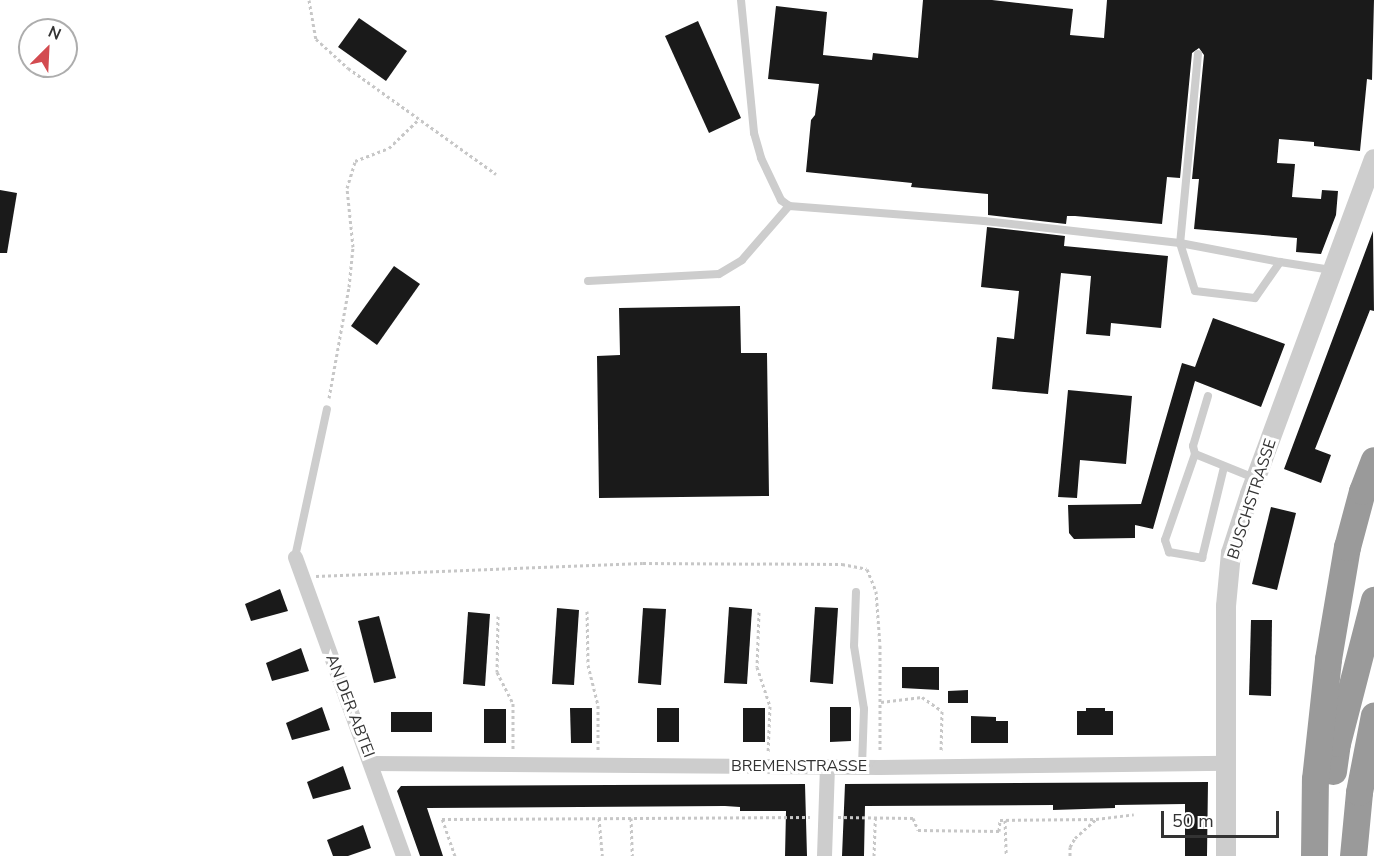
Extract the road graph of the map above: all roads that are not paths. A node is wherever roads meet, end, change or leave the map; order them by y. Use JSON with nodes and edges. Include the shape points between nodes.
{"nodes":[{"id":1,"x":741,"y":0,"type":"edge"},
{"id":2,"x":1198,"y":54,"type":"dead end"},
{"id":3,"x":1374,"y":159,"type":"edge"},
{"id":4,"x":789,"y":206,"type":"junction"},
{"id":5,"x":1180,"y":243,"type":"junction"},
{"id":6,"x":1280,"y":262,"type":"junction"},
{"id":7,"x":1333,"y":270,"type":"junction"},
{"id":8,"x":588,"y":281,"type":"dead end"},
{"id":9,"x":1208,"y":396,"type":"dead end"},
{"id":10,"x":327,"y":409,"type":"road end"},
{"id":11,"x":1195,"y":454,"type":"junction"},
{"id":12,"x":1374,"y":460,"type":"edge"},
{"id":13,"x":1224,"y":466,"type":"junction"},
{"id":14,"x":1256,"y":478,"type":"junction"},
{"id":15,"x":296,"y":557,"type":"joint"},
{"id":16,"x":856,"y":592,"type":"dead end"},
{"id":17,"x":1374,"y":600,"type":"edge"},
{"id":18,"x":1374,"y":715,"type":"edge"},
{"id":19,"x":371,"y":763,"type":"junction"},
{"id":20,"x":1228,"y":763,"type":"junction"},
{"id":21,"x":826,"y":767,"type":"junction"},
{"id":22,"x":862,"y":767,"type":"junction"},
{"id":23,"x":1374,"y":804,"type":"edge"},
{"id":24,"x":403,"y":856,"type":"edge"},
{"id":25,"x":824,"y":856,"type":"edge"},
{"id":26,"x":1226,"y":856,"type":"edge"},
{"id":27,"x":1314,"y":856,"type":"edge"},
{"id":28,"x":1322,"y":856,"type":"edge"},
{"id":29,"x":1353,"y":856,"type":"edge"},
{"id":30,"x":1361,"y":856,"type":"edge"}],
"edges":[{"from":1,"to":4,"type":"lane","via":[[754,133],[781,200]]},
{"from":2,"to":5,"type":"lane"},
{"from":3,"to":7,"type":"street","name":"BUSCHSTRASSE"},
{"from":4,"to":5,"type":"lane","via":[[984,221]]},
{"from":4,"to":8,"type":"lane","via":[[742,260],[719,274]]},
{"from":5,"to":6,"type":"lane"},
{"from":5,"to":6,"type":"lane","via":[[1195,291],[1255,298]]},
{"from":6,"to":7,"type":"lane"},
{"from":7,"to":14,"type":"street","name":"BUSCHSTRASSE"},
{"from":9,"to":11,"type":"lane","via":[[1193,446]]},
{"from":10,"to":15,"type":"lane"},
{"from":11,"to":13,"type":"lane"},
{"from":11,"to":13,"type":"lane","via":[[1165,540],[1169,552],[1202,558]]},
{"from":12,"to":27,"type":"highway","via":[[1347,548],[1328,659],[1315,779]]},
{"from":13,"to":14,"type":"lane"},
{"from":14,"to":20,"type":"street","name":"BUSCHSTRASSE","via":[[1230,564],[1226,606]]},
{"from":15,"to":19,"type":"street","name":"AN DER ABTEI"},
{"from":16,"to":22,"type":"lane","via":[[854,646],[864,709]]},
{"from":17,"to":28,"type":"highway","via":[[1337,743]]},
{"from":18,"to":29,"type":"highway","via":[[1359,792]]},
{"from":19,"to":21,"type":"street","name":"BREMENSTRASSE"},
{"from":19,"to":24,"type":"street","name":"AN DER ABTEI"},
{"from":20,"to":22,"type":"street","name":"BREMENSTRASSE"},
{"from":20,"to":26,"type":"street","name":"BUSCHSTRASSE"},
{"from":21,"to":22,"type":"street","name":"BREMENSTRASSE"},
{"from":21,"to":25,"type":"street"},
{"from":23,"to":30,"type":"highway"}]}
